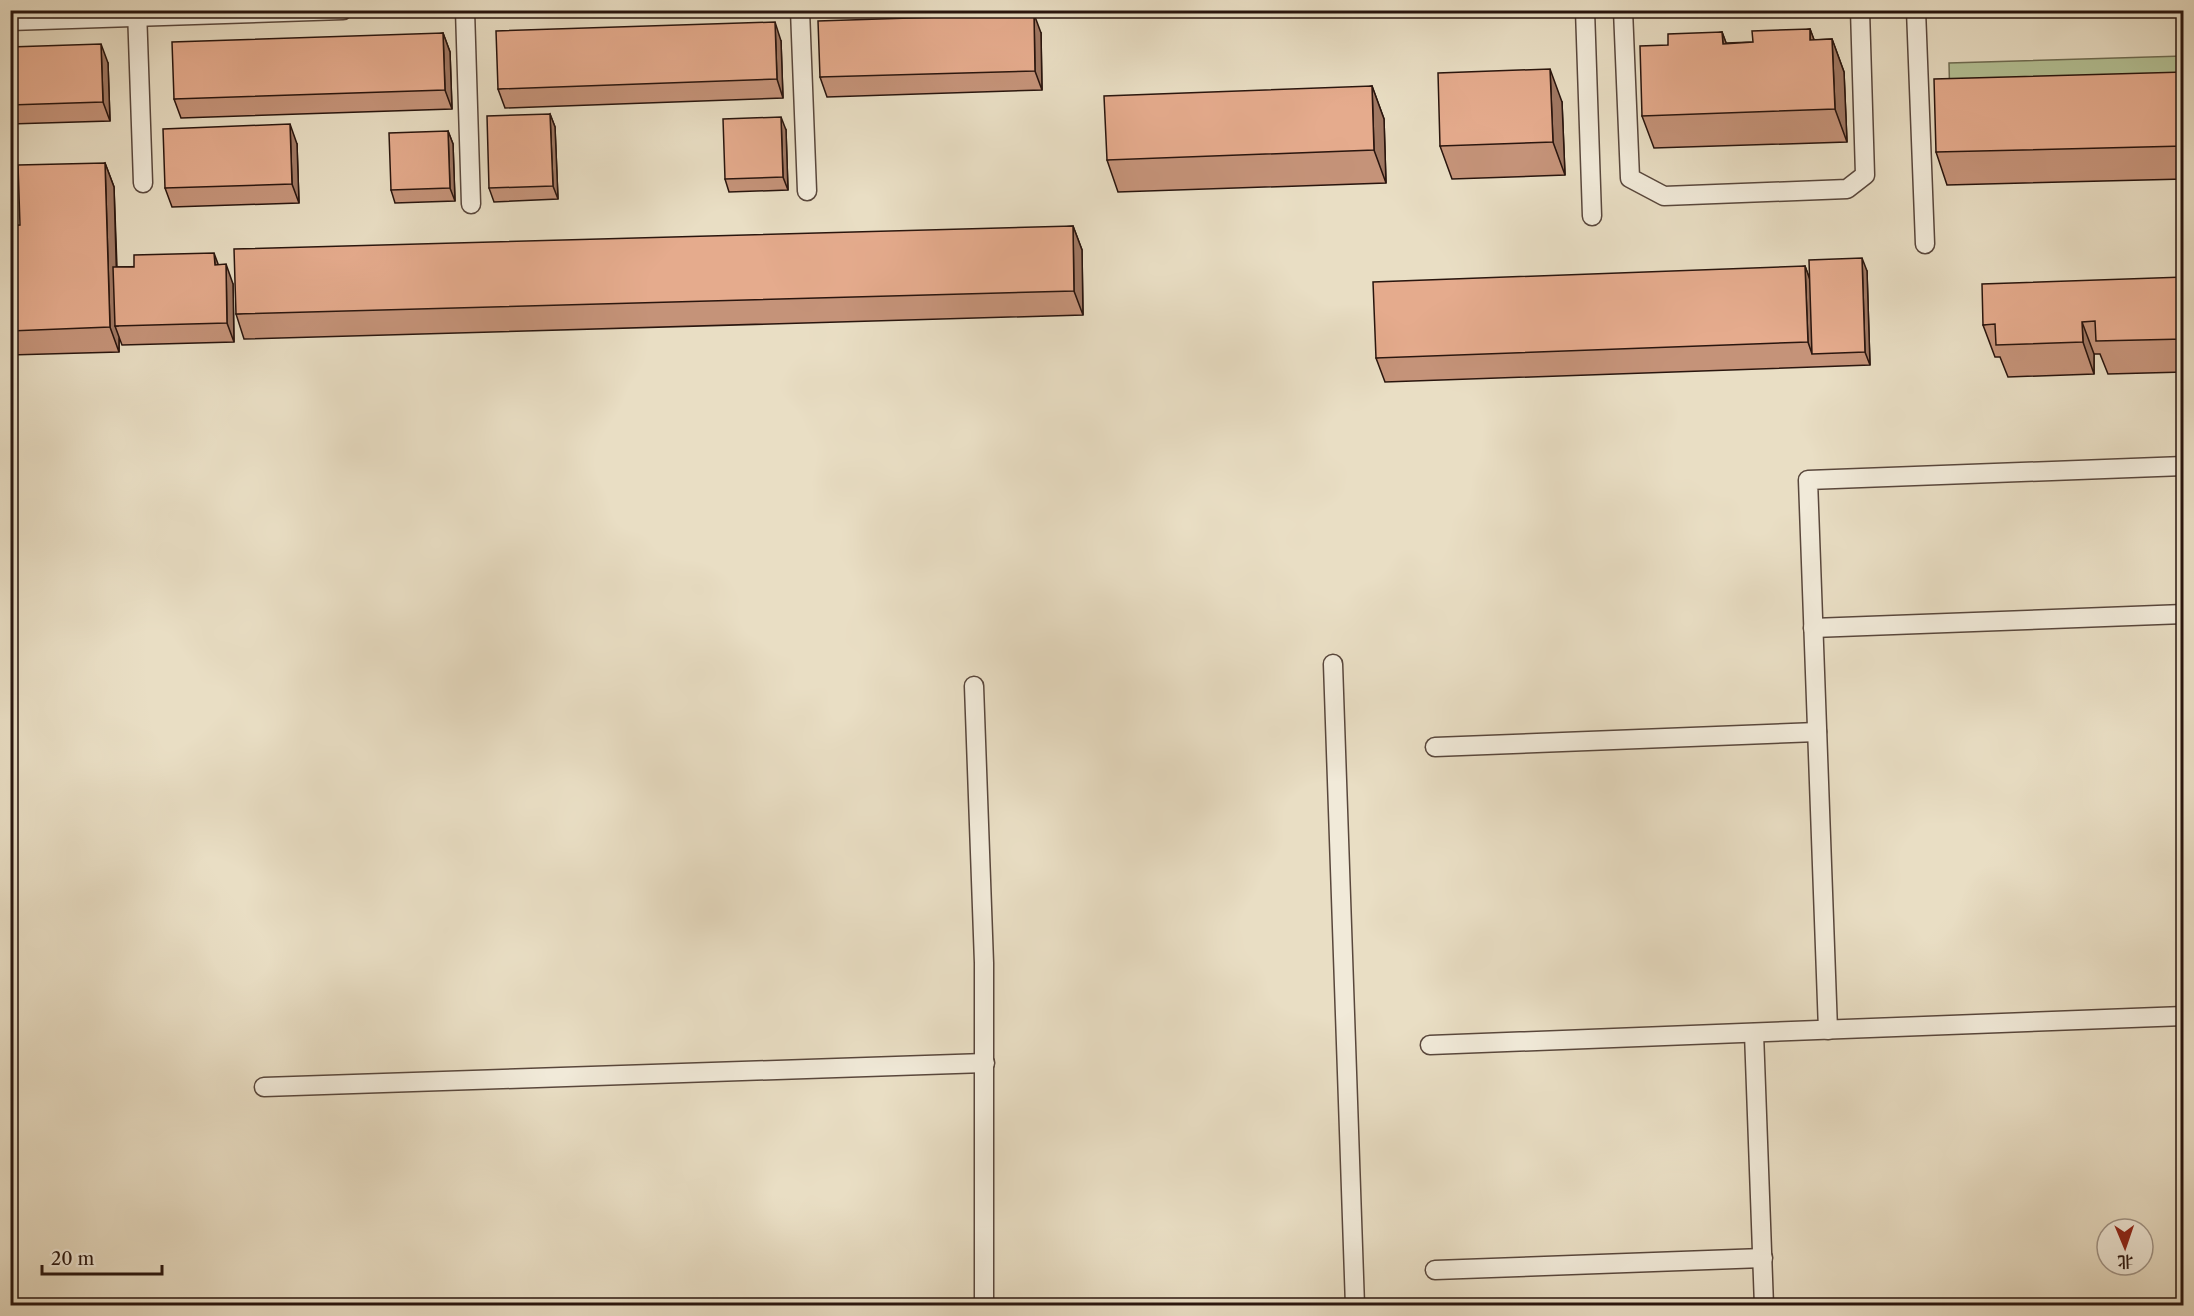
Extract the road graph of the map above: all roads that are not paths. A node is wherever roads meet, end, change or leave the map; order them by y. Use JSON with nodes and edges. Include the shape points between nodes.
{"nodes":[{"id":1,"x":343,"y":10,"type":"edge"},
{"id":2,"x":465,"y":10,"type":"edge"},
{"id":3,"x":800,"y":10,"type":"edge"},
{"id":4,"x":1584,"y":10,"type":"edge"},
{"id":5,"x":1623,"y":10,"type":"edge"},
{"id":6,"x":1860,"y":10,"type":"edge"},
{"id":7,"x":1916,"y":10,"type":"edge"},
{"id":8,"x":137,"y":14,"type":"edge"},
{"id":9,"x":10,"y":21,"type":"edge"},
{"id":10,"x":143,"y":183,"type":"dead end"},
{"id":11,"x":807,"y":191,"type":"dead end"},
{"id":12,"x":471,"y":204,"type":"dead end"},
{"id":13,"x":1592,"y":216,"type":"dead end"},
{"id":14,"x":1925,"y":244,"type":"dead end"},
{"id":15,"x":2184,"y":466,"type":"edge"},
{"id":16,"x":2184,"y":614,"type":"edge"},
{"id":17,"x":1813,"y":628,"type":"junction"},
{"id":18,"x":1333,"y":664,"type":"dead end"},
{"id":19,"x":974,"y":686,"type":"dead end"},
{"id":20,"x":1817,"y":732,"type":"junction"},
{"id":21,"x":1435,"y":747,"type":"dead end"},
{"id":22,"x":2184,"y":1016,"type":"edge"},
{"id":23,"x":1828,"y":1030,"type":"junction"},
{"id":24,"x":1754,"y":1033,"type":"junction"},
{"id":25,"x":1430,"y":1045,"type":"dead end"},
{"id":26,"x":985,"y":1063,"type":"junction"},
{"id":27,"x":264,"y":1087,"type":"dead end"},
{"id":28,"x":1762,"y":1258,"type":"junction"},
{"id":29,"x":1435,"y":1270,"type":"dead end"},
{"id":30,"x":984,"y":1305,"type":"edge"},
{"id":31,"x":1355,"y":1305,"type":"edge"},
{"id":32,"x":1764,"y":1305,"type":"edge"}],
"edges":[{"from":1,"to":8,"type":"lane"},
{"from":2,"to":12,"type":"lane"},
{"from":3,"to":11,"type":"lane"},
{"from":4,"to":13,"type":"lane"},
{"from":5,"to":6,"type":"lane","via":[[1630,178],[1664,196],[1847,189],[1865,175]]},
{"from":7,"to":14,"type":"lane"},
{"from":8,"to":9,"type":"lane"},
{"from":8,"to":10,"type":"lane"},
{"from":15,"to":17,"type":"lane","via":[[1808,480]]},
{"from":16,"to":17,"type":"lane"},
{"from":17,"to":20,"type":"lane"},
{"from":18,"to":31,"type":"lane"},
{"from":19,"to":26,"type":"lane"},
{"from":20,"to":21,"type":"lane"},
{"from":20,"to":23,"type":"lane"},
{"from":22,"to":23,"type":"lane"},
{"from":23,"to":24,"type":"lane"},
{"from":24,"to":25,"type":"lane"},
{"from":24,"to":28,"type":"lane"},
{"from":26,"to":27,"type":"lane"},
{"from":26,"to":30,"type":"lane"},
{"from":28,"to":29,"type":"lane"},
{"from":28,"to":32,"type":"lane"}]}
